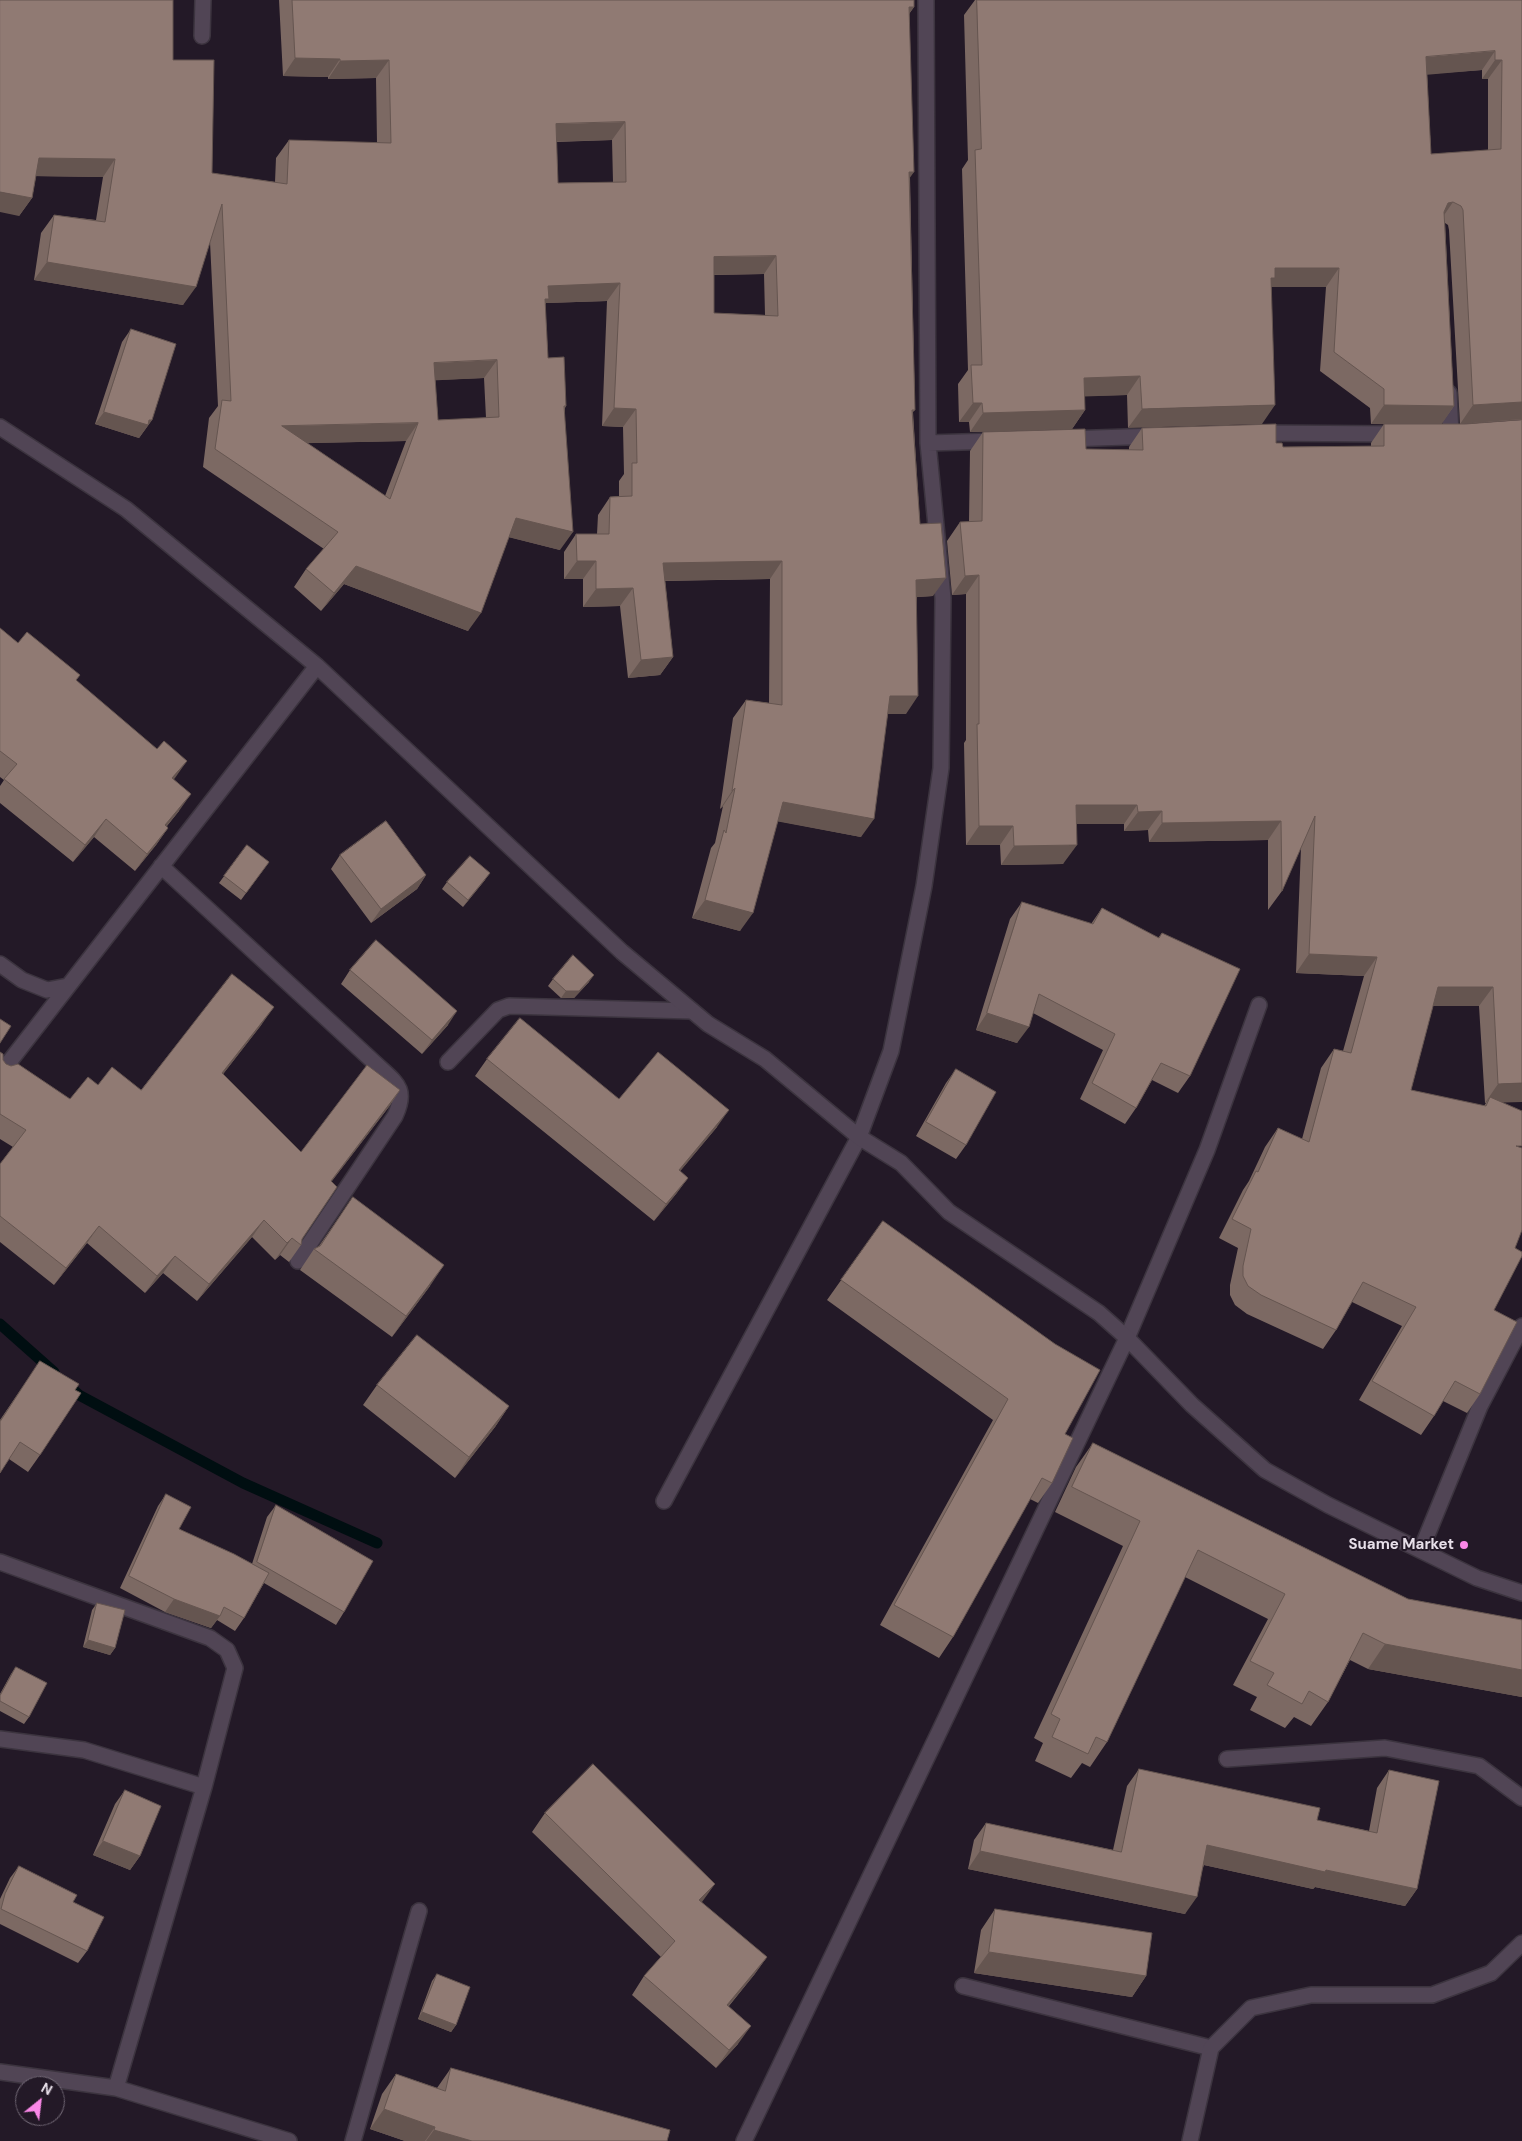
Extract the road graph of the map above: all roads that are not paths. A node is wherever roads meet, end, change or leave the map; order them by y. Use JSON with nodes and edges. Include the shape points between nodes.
{"nodes":[{"id":1,"x":203,"y":0,"type":"edge"},
{"id":2,"x":926,"y":0,"type":"edge"},
{"id":3,"x":202,"y":36,"type":"dead end"},
{"id":4,"x":1448,"y":376,"type":"edge"},
{"id":5,"x":0,"y":427,"type":"edge"},
{"id":6,"x":1469,"y":433,"type":"edge"},
{"id":7,"x":1245,"y":434,"type":"edge"},
{"id":8,"x":1412,"y":434,"type":"edge"},
{"id":9,"x":1432,"y":434,"type":"edge"},
{"id":10,"x":1451,"y":434,"type":"junction"},
{"id":11,"x":1175,"y":436,"type":"edge"},
{"id":12,"x":1056,"y":439,"type":"edge"},
{"id":13,"x":1007,"y":441,"type":"edge"},
{"id":14,"x":928,"y":443,"type":"junction"},
{"id":15,"x":316,"y":666,"type":"junction"},
{"id":16,"x":161,"y":866,"type":"junction"},
{"id":17,"x":0,"y":964,"type":"edge"},
{"id":18,"x":68,"y":986,"type":"junction"},
{"id":19,"x":1260,"y":1005,"type":"dead end"},
{"id":20,"x":692,"y":1011,"type":"junction"},
{"id":21,"x":448,"y":1062,"type":"dead end"},
{"id":22,"x":0,"y":1074,"type":"edge"},
{"id":23,"x":859,"y":1138,"type":"junction"},
{"id":24,"x":298,"y":1261,"type":"edge"},
{"id":25,"x":1522,"y":1326,"type":"edge"},
{"id":26,"x":1127,"y":1338,"type":"junction"},
{"id":27,"x":664,"y":1501,"type":"dead end"},
{"id":28,"x":1421,"y":1550,"type":"junction"},
{"id":29,"x":0,"y":1562,"type":"edge"},
{"id":30,"x":1522,"y":1593,"type":"edge"},
{"id":31,"x":0,"y":1739,"type":"edge"},
{"id":32,"x":1226,"y":1759,"type":"dead end"},
{"id":33,"x":204,"y":1786,"type":"junction"},
{"id":34,"x":1522,"y":1798,"type":"edge"},
{"id":35,"x":420,"y":1911,"type":"dead end"},
{"id":36,"x":1522,"y":1943,"type":"edge"},
{"id":37,"x":963,"y":1986,"type":"dead end"},
{"id":38,"x":1212,"y":2048,"type":"junction"},
{"id":39,"x":0,"y":2072,"type":"edge"},
{"id":40,"x":116,"y":2088,"type":"junction"},
{"id":41,"x":289,"y":2141,"type":"edge"},
{"id":42,"x":353,"y":2141,"type":"edge"},
{"id":43,"x":744,"y":2141,"type":"edge"},
{"id":44,"x":1190,"y":2141,"type":"edge"}],
"edges":[{"from":1,"to":3,"type":"street"},
{"from":2,"to":14,"type":"street"},
{"from":4,"to":10,"type":"street"},
{"from":5,"to":15,"type":"street","via":[[126,509]]},
{"from":6,"to":10,"type":"street"},
{"from":7,"to":8,"type":"street"},
{"from":9,"to":10,"type":"street"},
{"from":11,"to":12,"type":"street"},
{"from":13,"to":14,"type":"street"},
{"from":14,"to":23,"type":"street","via":[[943,598],[941,768],[924,886],[891,1051]]},
{"from":15,"to":16,"type":"street"},
{"from":15,"to":20,"type":"street","via":[[622,952]]},
{"from":16,"to":18,"type":"street"},
{"from":16,"to":24,"type":"street","via":[[393,1080],[400,1092],[402,1101],[395,1116]]},
{"from":17,"to":18,"type":"street","via":[[22,980],[46,990]]},
{"from":18,"to":22,"type":"street"},
{"from":19,"to":26,"type":"street","via":[[1207,1150]]},
{"from":20,"to":21,"type":"street","via":[[508,1006],[498,1010]]},
{"from":20,"to":23,"type":"street","via":[[765,1059]]},
{"from":23,"to":26,"type":"street","via":[[901,1163],[949,1212],[1099,1313]]},
{"from":23,"to":27,"type":"street"},
{"from":25,"to":28,"type":"street","via":[[1480,1406]]},
{"from":26,"to":28,"type":"street","via":[[1192,1405],[1265,1470]]},
{"from":26,"to":43,"type":"street"},
{"from":28,"to":30,"type":"street","via":[[1477,1578]]},
{"from":29,"to":33,"type":"street","via":[[210,1638],[227,1650],[235,1668]]},
{"from":31,"to":33,"type":"street","via":[[84,1750]]},
{"from":32,"to":34,"type":"street","via":[[1385,1748],[1479,1766]]},
{"from":33,"to":40,"type":"street"},
{"from":35,"to":42,"type":"street"},
{"from":36,"to":38,"type":"street","via":[[1491,1973],[1432,1995],[1311,1995],[1251,2008]]},
{"from":37,"to":38,"type":"street"},
{"from":38,"to":44,"type":"street"},
{"from":39,"to":40,"type":"street"},
{"from":40,"to":41,"type":"street"}]}
